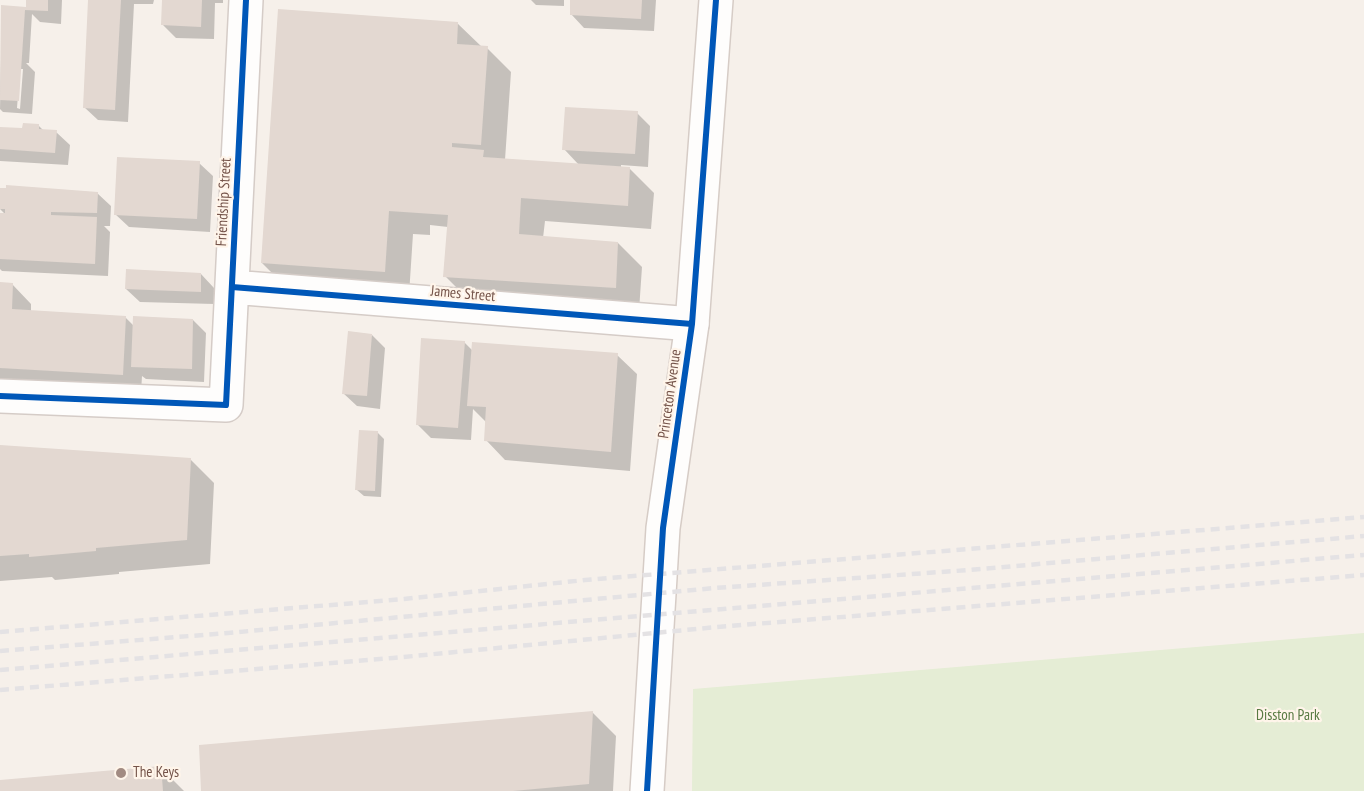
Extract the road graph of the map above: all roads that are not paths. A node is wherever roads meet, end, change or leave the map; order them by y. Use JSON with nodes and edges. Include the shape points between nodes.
{"nodes":[{"id":1,"x":246,"y":0,"type":"edge"},
{"id":2,"x":716,"y":0,"type":"edge"},
{"id":3,"x":232,"y":287,"type":"junction"},
{"id":4,"x":692,"y":324,"type":"junction"},
{"id":5,"x":0,"y":396,"type":"edge"},
{"id":6,"x":647,"y":791,"type":"edge"}],
"edges":[{"from":1,"to":3,"type":"street","name":"Friendship Street"},
{"from":2,"to":4,"type":"street","name":"Princeton Avenue"},
{"from":3,"to":4,"type":"street","name":"James Street"},
{"from":3,"to":5,"type":"street","name":"Friendship Street","via":[[226,405]]},
{"from":4,"to":6,"type":"street","name":"Princeton Avenue","via":[[663,528]]}]}
